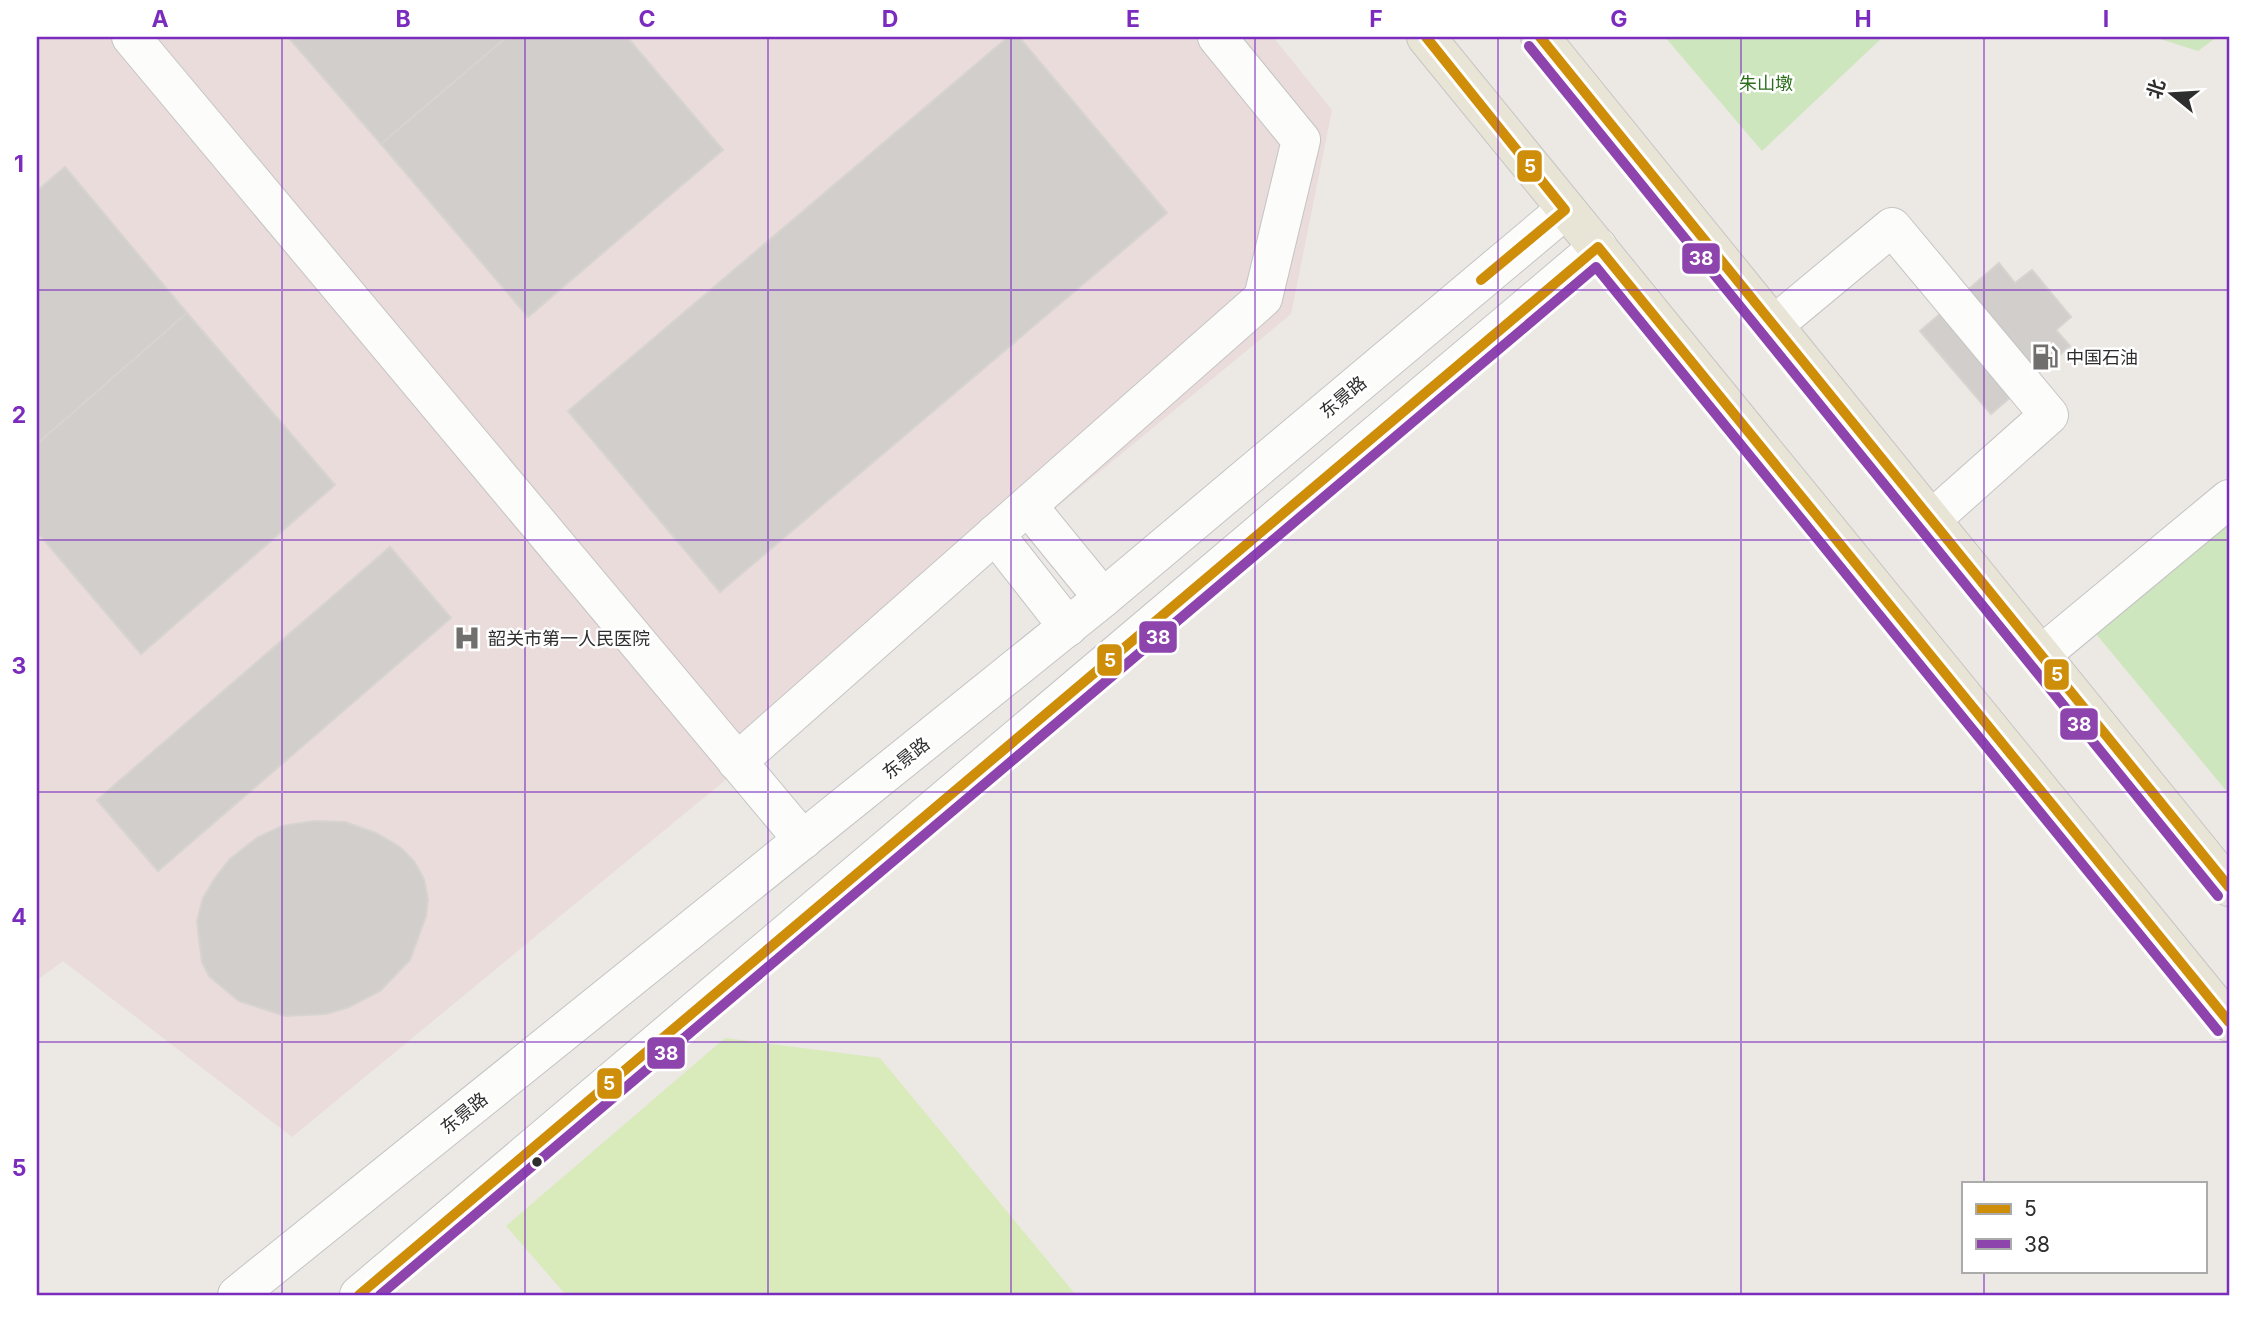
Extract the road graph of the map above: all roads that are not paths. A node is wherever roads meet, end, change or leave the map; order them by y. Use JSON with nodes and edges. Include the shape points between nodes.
{"nodes":[{"id":1,"x":131,"y":37,"type":"edge"},
{"id":2,"x":1217,"y":37,"type":"edge"},
{"id":3,"x":1426,"y":37,"type":"edge"},
{"id":4,"x":1540,"y":37,"type":"edge"},
{"id":5,"x":1565,"y":210,"type":"junction"},
{"id":6,"x":1598,"y":247,"type":"junction"},
{"id":7,"x":1774,"y":325,"type":"junction"},
{"id":8,"x":2229,"y":499,"type":"edge"},
{"id":9,"x":1028,"y":506,"type":"junction"},
{"id":10,"x":1931,"y":520,"type":"junction"},
{"id":11,"x":995,"y":534,"type":"junction"},
{"id":12,"x":1103,"y":598,"type":"junction"},
{"id":13,"x":1068,"y":627,"type":"junction"},
{"id":14,"x":2041,"y":655,"type":"junction"},
{"id":15,"x":737,"y":762,"type":"junction"},
{"id":16,"x":803,"y":841,"type":"junction"},
{"id":17,"x":2229,"y":887,"type":"edge"},
{"id":18,"x":2229,"y":1022,"type":"edge"},
{"id":19,"x":237,"y":1295,"type":"edge"},
{"id":20,"x":359,"y":1295,"type":"edge"}],
"edges":[{"from":1,"to":15,"type":"street"},
{"from":2,"to":9,"type":"street","via":[[1301,140],[1263,298]]},
{"from":3,"to":5,"type":"main road"},
{"from":4,"to":7,"type":"main road"},
{"from":5,"to":6,"type":"main road"},
{"from":5,"to":12,"type":"street","name":"东景路"},
{"from":6,"to":18,"type":"main road"},
{"from":6,"to":20,"type":"street"},
{"from":7,"to":10,"type":"main road"},
{"from":7,"to":10,"type":"street","via":[[1892,227],[2049,415]]},
{"from":8,"to":14,"type":"street"},
{"from":9,"to":11,"type":"street"},
{"from":9,"to":12,"type":"street"},
{"from":10,"to":14,"type":"main road"},
{"from":11,"to":13,"type":"street"},
{"from":11,"to":15,"type":"street"},
{"from":12,"to":13,"type":"street","name":"东景路"},
{"from":13,"to":16,"type":"street","name":"东景路"},
{"from":14,"to":17,"type":"main road"},
{"from":15,"to":16,"type":"street"},
{"from":16,"to":19,"type":"street","name":"东景路"}]}
